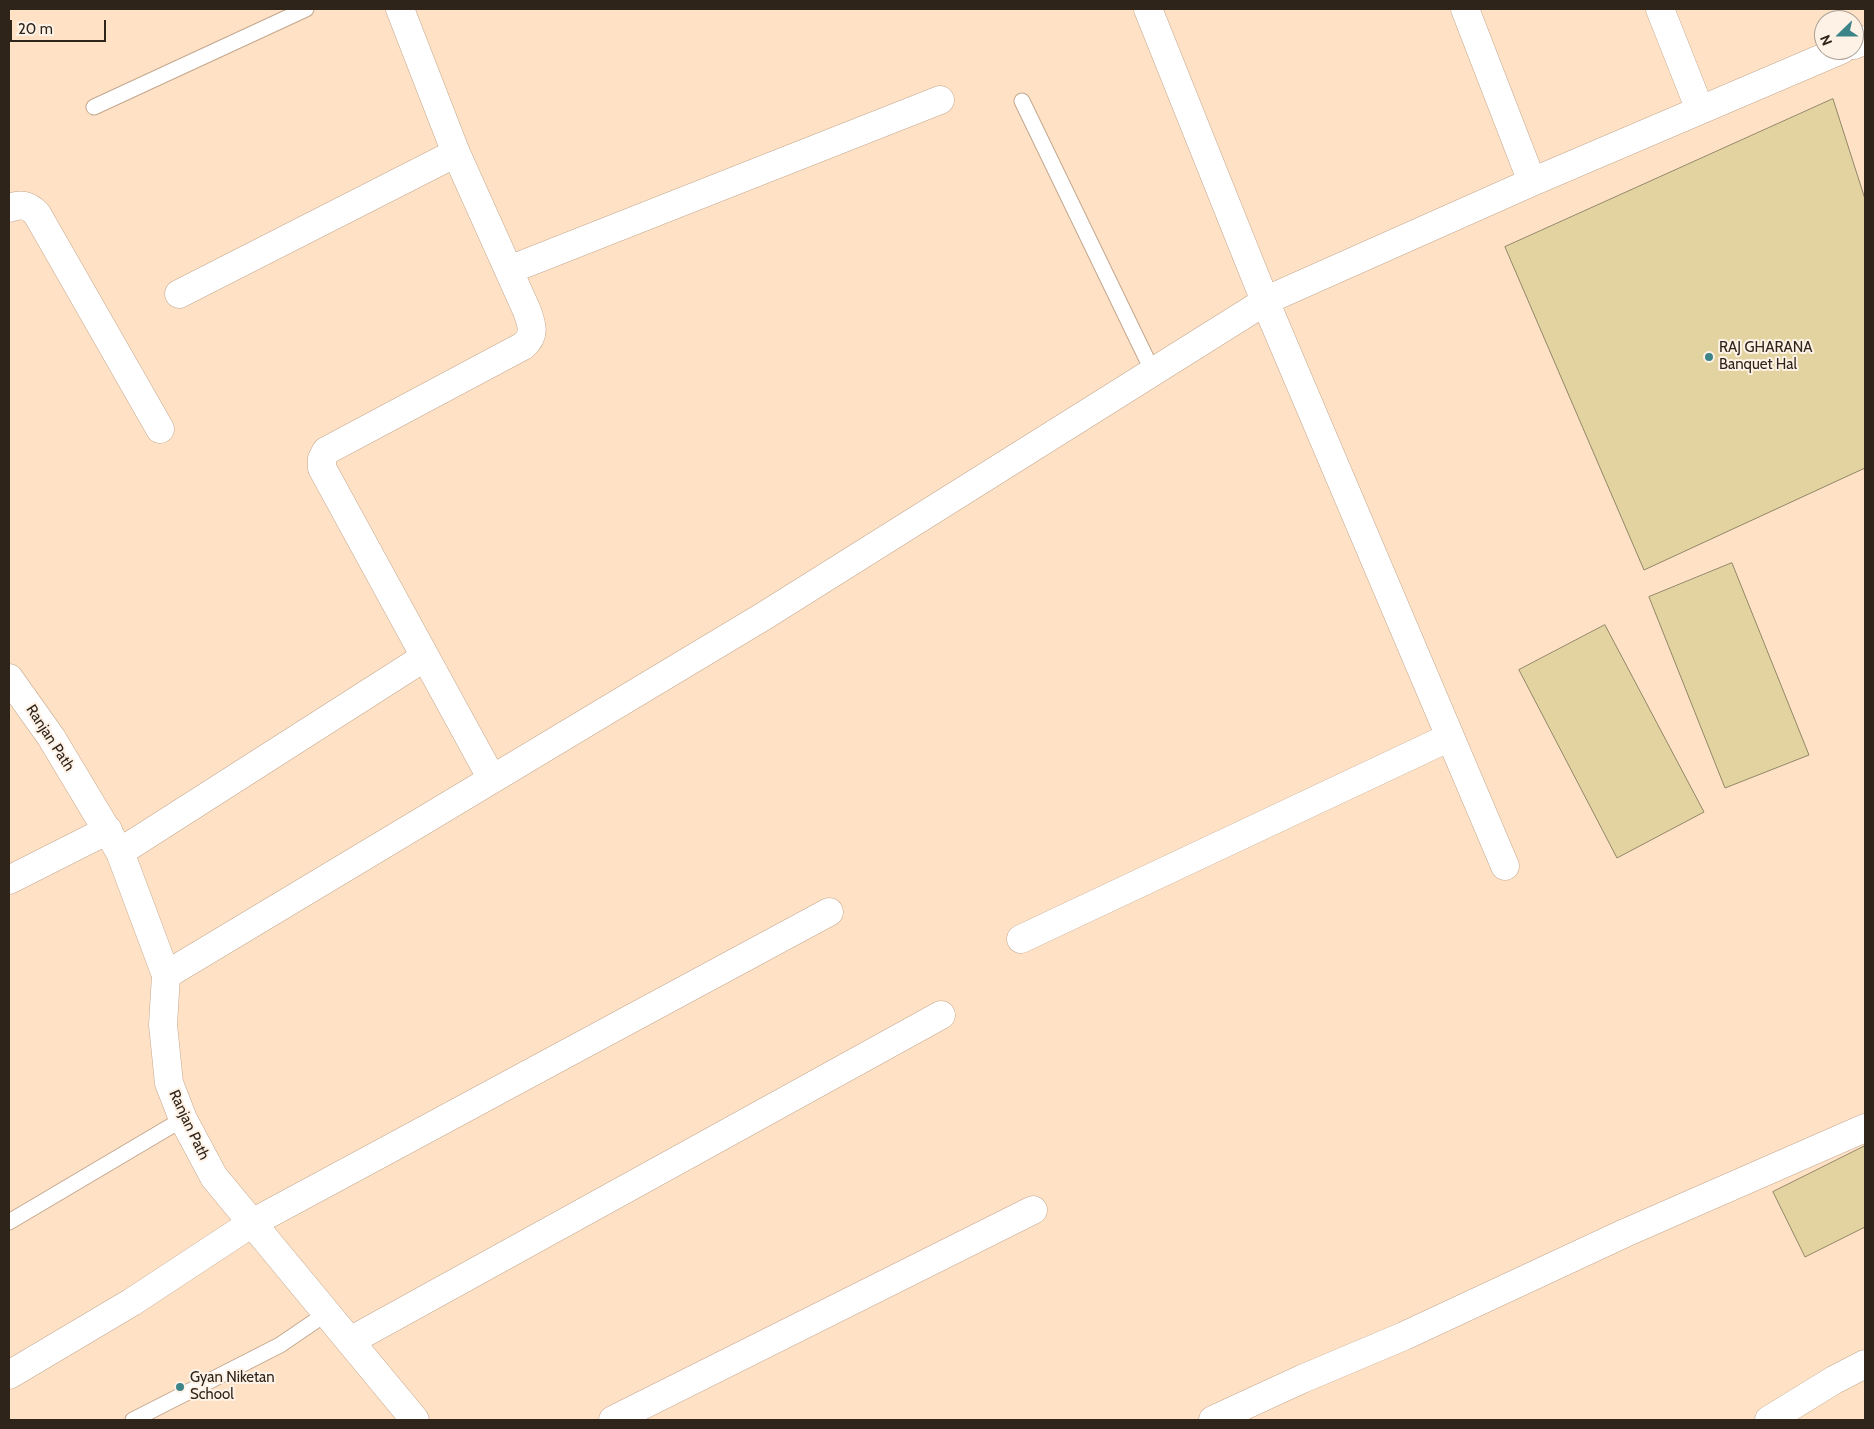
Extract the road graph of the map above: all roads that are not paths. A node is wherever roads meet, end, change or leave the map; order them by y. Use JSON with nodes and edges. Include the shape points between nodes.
{"nodes":[{"id":1,"x":306,"y":9,"type":"edge"},
{"id":2,"x":400,"y":9,"type":"edge"},
{"id":3,"x":1148,"y":9,"type":"edge"},
{"id":4,"x":1464,"y":9,"type":"edge"},
{"id":5,"x":1660,"y":9,"type":"edge"},
{"id":6,"x":1818,"y":60,"type":"edge"},
{"id":7,"x":940,"y":100,"type":"dead end"},
{"id":8,"x":1022,"y":101,"type":"dead end"},
{"id":9,"x":94,"y":107,"type":"dead end"},
{"id":10,"x":1700,"y":110,"type":"junction"},
{"id":11,"x":456,"y":153,"type":"junction"},
{"id":12,"x":1532,"y":182,"type":"junction"},
{"id":13,"x":9,"y":208,"type":"edge"},
{"id":14,"x":508,"y":270,"type":"junction"},
{"id":15,"x":179,"y":294,"type":"dead end"},
{"id":16,"x":1265,"y":302,"type":"junction"},
{"id":17,"x":1153,"y":372,"type":"junction"},
{"id":18,"x":160,"y":429,"type":"dead end"},
{"id":19,"x":425,"y":657,"type":"junction"},
{"id":20,"x":9,"y":678,"type":"edge"},
{"id":21,"x":1450,"y":737,"type":"junction"},
{"id":22,"x":492,"y":779,"type":"junction"},
{"id":23,"x":114,"y":841,"type":"junction"},
{"id":24,"x":1505,"y":866,"type":"dead end"},
{"id":25,"x":9,"y":880,"type":"edge"},
{"id":26,"x":829,"y":912,"type":"dead end"},
{"id":27,"x":1021,"y":939,"type":"dead end"},
{"id":28,"x":166,"y":975,"type":"junction"},
{"id":29,"x":941,"y":1015,"type":"dead end"},
{"id":30,"x":183,"y":1119,"type":"junction"},
{"id":31,"x":1865,"y":1128,"type":"edge"},
{"id":32,"x":1033,"y":1210,"type":"dead end"},
{"id":33,"x":9,"y":1222,"type":"edge"},
{"id":34,"x":252,"y":1223,"type":"junction"},
{"id":35,"x":327,"y":1313,"type":"junction"},
{"id":36,"x":350,"y":1341,"type":"junction"},
{"id":37,"x":1865,"y":1364,"type":"edge"},
{"id":38,"x":9,"y":1375,"type":"edge"},
{"id":39,"x":133,"y":1420,"type":"edge"},
{"id":40,"x":414,"y":1420,"type":"edge"},
{"id":41,"x":613,"y":1420,"type":"edge"},
{"id":42,"x":1213,"y":1420,"type":"edge"},
{"id":43,"x":1769,"y":1420,"type":"edge"}],
"edges":[{"from":1,"to":9,"type":"lane"},
{"from":2,"to":11,"type":"street"},
{"from":3,"to":16,"type":"street"},
{"from":4,"to":12,"type":"street"},
{"from":5,"to":10,"type":"street"},
{"from":6,"to":10,"type":"street"},
{"from":7,"to":14,"type":"street"},
{"from":8,"to":17,"type":"lane"},
{"from":10,"to":12,"type":"street"},
{"from":11,"to":14,"type":"street"},
{"from":11,"to":15,"type":"street"},
{"from":12,"to":16,"type":"street"},
{"from":13,"to":18,"type":"street","via":[[24,205],[37,214]]},
{"from":14,"to":19,"type":"street","via":[[532,325],[529,341],[339,444],[322,458],[328,483]]},
{"from":16,"to":17,"type":"street"},
{"from":16,"to":21,"type":"street"},
{"from":17,"to":22,"type":"street","via":[[764,616]]},
{"from":19,"to":22,"type":"street"},
{"from":19,"to":23,"type":"street"},
{"from":20,"to":23,"type":"street","name":"Ranjan Path","via":[[51,737]]},
{"from":21,"to":24,"type":"street"},
{"from":21,"to":27,"type":"street"},
{"from":22,"to":28,"type":"street"},
{"from":23,"to":25,"type":"street"},
{"from":23,"to":28,"type":"street","name":"Ranjan Path"},
{"from":26,"to":34,"type":"street"},
{"from":28,"to":30,"type":"street","name":"Ranjan Path","via":[[163,1026],[168,1082]]},
{"from":29,"to":36,"type":"street"},
{"from":30,"to":33,"type":"lane"},
{"from":30,"to":34,"type":"street","name":"Ranjan Path","via":[[214,1177]]},
{"from":31,"to":42,"type":"street"},
{"from":32,"to":41,"type":"street"},
{"from":34,"to":35,"type":"street","name":"Ranjan Path"},
{"from":34,"to":38,"type":"street","via":[[132,1302]]},
{"from":35,"to":36,"type":"street","name":"Ranjan Path"},
{"from":35,"to":39,"type":"lane","via":[[280,1346]]},
{"from":36,"to":40,"type":"street","name":"Ranjan Path"},
{"from":37,"to":43,"type":"street"}]}
